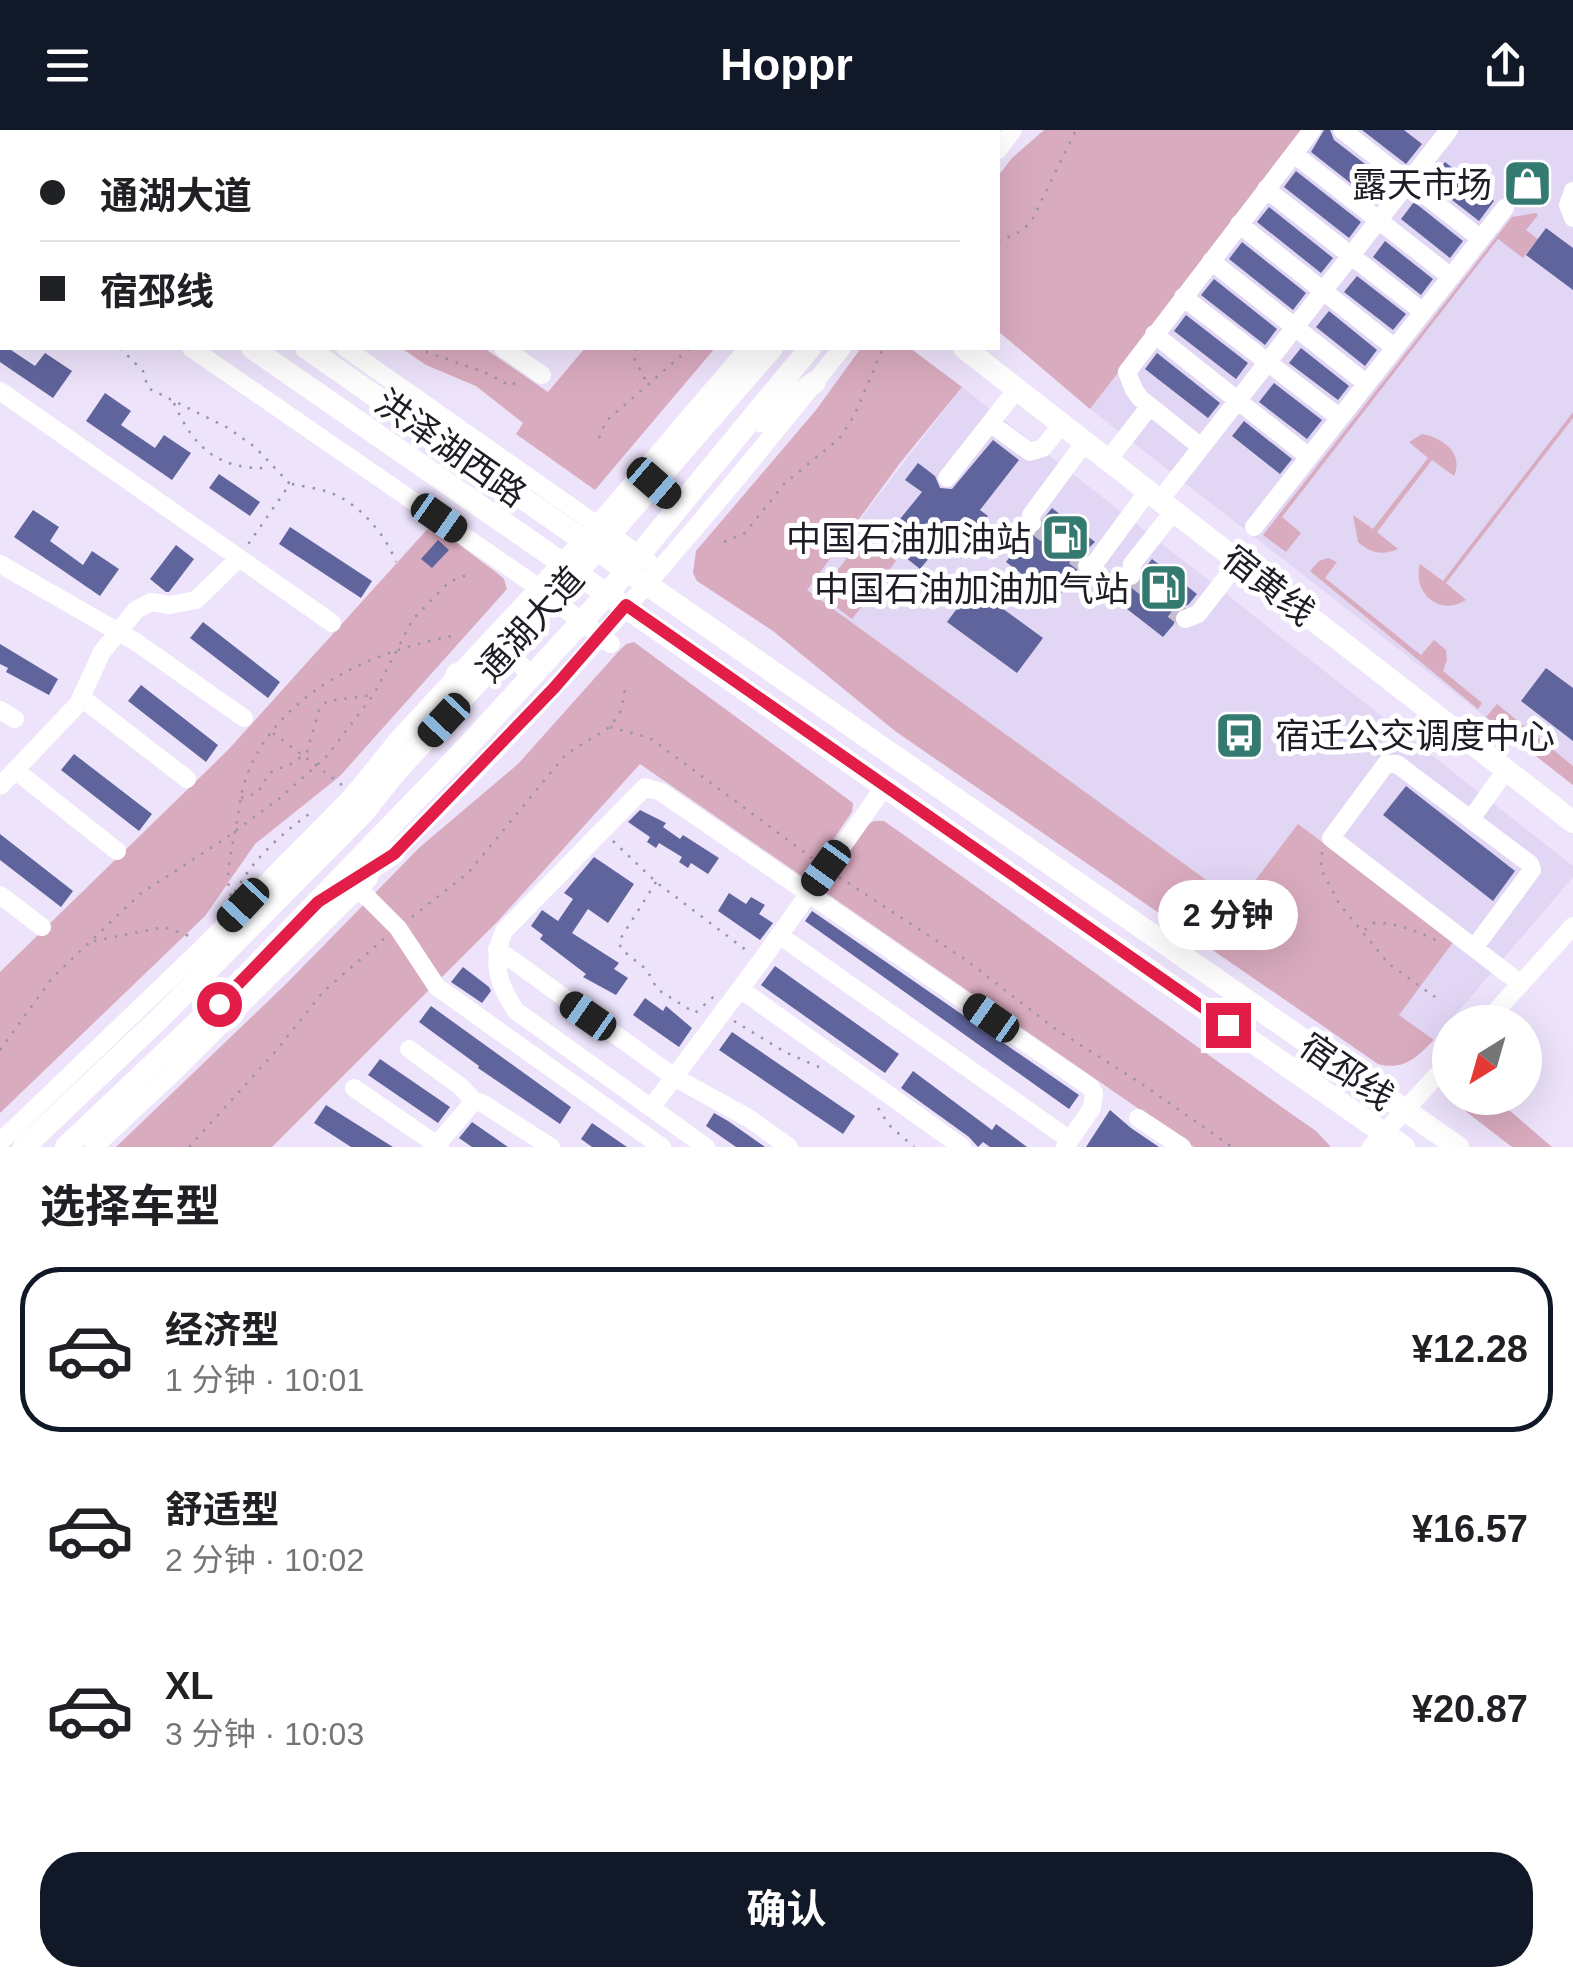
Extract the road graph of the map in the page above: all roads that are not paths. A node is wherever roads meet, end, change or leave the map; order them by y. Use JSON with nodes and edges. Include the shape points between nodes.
{"nodes":[{"id":1,"x":1312,"y":130,"type":"edge"},
{"id":2,"x":1342,"y":130,"type":"edge"},
{"id":3,"x":1449,"y":130,"type":"edge"},
{"id":4,"x":1294,"y":154,"type":"junction"},
{"id":5,"x":1408,"y":182,"type":"junction"},
{"id":6,"x":1266,"y":189,"type":"junction"},
{"id":7,"x":1573,"y":191,"type":"edge"},
{"id":8,"x":1505,"y":208,"type":"dead end"},
{"id":9,"x":1573,"y":218,"type":"edge"},
{"id":10,"x":1378,"y":220,"type":"junction"},
{"id":11,"x":1239,"y":224,"type":"junction"},
{"id":12,"x":1480,"y":240,"type":"junction"},
{"id":13,"x":1351,"y":255,"type":"junction"},
{"id":14,"x":1211,"y":260,"type":"junction"},
{"id":15,"x":1451,"y":277,"type":"junction"},
{"id":16,"x":1323,"y":291,"type":"junction"},
{"id":17,"x":1183,"y":297,"type":"junction"},
{"id":18,"x":1423,"y":312,"type":"junction"},
{"id":19,"x":1295,"y":327,"type":"junction"},
{"id":20,"x":1154,"y":334,"type":"junction"},
{"id":21,"x":1395,"y":348,"type":"junction"},
{"id":22,"x":194,"y":350,"type":"edge"},
{"id":23,"x":255,"y":350,"type":"edge"},
{"id":24,"x":309,"y":350,"type":"edge"},
{"id":25,"x":348,"y":350,"type":"edge"},
{"id":26,"x":505,"y":350,"type":"edge"},
{"id":27,"x":746,"y":350,"type":"edge"},
{"id":28,"x":770,"y":350,"type":"edge"},
{"id":29,"x":808,"y":350,"type":"edge"},
{"id":30,"x":840,"y":350,"type":"edge"},
{"id":31,"x":967,"y":350,"type":"edge"},
{"id":32,"x":1268,"y":362,"type":"junction"},
{"id":33,"x":536,"y":371,"type":"road end"},
{"id":34,"x":815,"y":382,"type":"junction"},
{"id":35,"x":1367,"y":384,"type":"junction"},
{"id":36,"x":1017,"y":388,"type":"junction"},
{"id":37,"x":0,"y":390,"type":"edge"},
{"id":38,"x":1238,"y":400,"type":"junction"},
{"id":39,"x":1150,"y":406,"type":"junction"},
{"id":40,"x":1340,"y":418,"type":"junction"},
{"id":41,"x":990,"y":424,"type":"junction"},
{"id":42,"x":1062,"y":424,"type":"junction"},
{"id":43,"x":737,"y":437,"type":"junction"},
{"id":44,"x":1085,"y":442,"type":"junction"},
{"id":45,"x":1201,"y":448,"type":"junction"},
{"id":46,"x":1309,"y":457,"type":"junction"},
{"id":47,"x":1108,"y":460,"type":"junction"},
{"id":48,"x":948,"y":478,"type":"dead end"},
{"id":49,"x":654,"y":483,"type":"junction"},
{"id":50,"x":1161,"y":501,"type":"junction"},
{"id":51,"x":680,"y":506,"type":"junction"},
{"id":52,"x":1032,"y":523,"type":"dead end"},
{"id":53,"x":1254,"y":527,"type":"dead end"},
{"id":54,"x":597,"y":537,"type":"junction"},
{"id":55,"x":238,"y":559,"type":"junction"},
{"id":56,"x":1239,"y":562,"type":"junction"},
{"id":57,"x":0,"y":564,"type":"edge"},
{"id":58,"x":1088,"y":566,"type":"dead end"},
{"id":59,"x":569,"y":567,"type":"junction"},
{"id":60,"x":648,"y":571,"type":"junction"},
{"id":61,"x":1131,"y":576,"type":"dead end"},
{"id":62,"x":545,"y":593,"type":"junction"},
{"id":63,"x":617,"y":599,"type":"junction"},
{"id":64,"x":1185,"y":619,"type":"dead end"},
{"id":65,"x":332,"y":623,"type":"dead end"},
{"id":66,"x":117,"y":632,"type":"junction"},
{"id":67,"x":597,"y":634,"type":"junction"},
{"id":68,"x":506,"y":652,"type":"junction"},
{"id":69,"x":457,"y":674,"type":"junction"},
{"id":70,"x":533,"y":676,"type":"junction"},
{"id":71,"x":82,"y":698,"type":"junction"},
{"id":72,"x":244,"y":718,"type":"dead end"},
{"id":73,"x":430,"y":736,"type":"junction"},
{"id":74,"x":15,"y":770,"type":"junction"},
{"id":75,"x":1506,"y":770,"type":"junction"},
{"id":76,"x":187,"y":778,"type":"dead end"},
{"id":77,"x":0,"y":786,"type":"edge"},
{"id":78,"x":885,"y":786,"type":"junction"},
{"id":79,"x":1470,"y":819,"type":"junction"},
{"id":80,"x":1573,"y":822,"type":"edge"},
{"id":81,"x":117,"y":852,"type":"dead end"},
{"id":82,"x":394,"y":854,"type":"junction"},
{"id":83,"x":362,"y":892,"type":"dead end"},
{"id":84,"x":808,"y":893,"type":"junction"},
{"id":85,"x":0,"y":895,"type":"edge"},
{"id":86,"x":318,"y":902,"type":"junction"},
{"id":87,"x":1573,"y":926,"type":"edge"},
{"id":88,"x":42,"y":927,"type":"dead end"},
{"id":89,"x":779,"y":935,"type":"junction"},
{"id":90,"x":1474,"y":948,"type":"junction"},
{"id":91,"x":498,"y":949,"type":"junction"},
{"id":92,"x":1521,"y":984,"type":"junction"},
{"id":93,"x":733,"y":998,"type":"junction"},
{"id":94,"x":1502,"y":1005,"type":"edge"},
{"id":95,"x":409,"y":1049,"type":"dead end"},
{"id":96,"x":674,"y":1077,"type":"junction"},
{"id":97,"x":1432,"y":1081,"type":"edge"},
{"id":98,"x":354,"y":1088,"type":"dead end"},
{"id":99,"x":474,"y":1102,"type":"junction"},
{"id":100,"x":651,"y":1108,"type":"junction"},
{"id":101,"x":1404,"y":1111,"type":"junction"},
{"id":102,"x":1138,"y":1118,"type":"dead end"},
{"id":103,"x":0,"y":1142,"type":"edge"},
{"id":104,"x":1387,"y":1142,"type":"edge"},
{"id":105,"x":1067,"y":1143,"type":"edge"},
{"id":106,"x":437,"y":1146,"type":"edge"},
{"id":107,"x":24,"y":1147,"type":"edge"},
{"id":108,"x":66,"y":1147,"type":"edge"},
{"id":109,"x":94,"y":1147,"type":"edge"},
{"id":110,"x":551,"y":1147,"type":"edge"},
{"id":111,"x":662,"y":1147,"type":"edge"},
{"id":112,"x":706,"y":1147,"type":"edge"},
{"id":113,"x":789,"y":1147,"type":"edge"},
{"id":114,"x":962,"y":1147,"type":"edge"},
{"id":115,"x":1182,"y":1147,"type":"edge"},
{"id":116,"x":1458,"y":1147,"type":"edge"}],
"edges":[{"from":1,"to":4,"type":"street"},
{"from":2,"to":5,"type":"street"},
{"from":3,"to":5,"type":"street"},
{"from":4,"to":6,"type":"street"},
{"from":4,"to":10,"type":"street"},
{"from":5,"to":10,"type":"street"},
{"from":5,"to":12,"type":"street"},
{"from":6,"to":11,"type":"street"},
{"from":6,"to":13,"type":"street"},
{"from":7,"to":9,"type":"street"},
{"from":8,"to":12,"type":"street"},
{"from":10,"to":13,"type":"street"},
{"from":10,"to":15,"type":"street"},
{"from":11,"to":14,"type":"street"},
{"from":11,"to":16,"type":"street"},
{"from":12,"to":15,"type":"street"},
{"from":13,"to":16,"type":"street"},
{"from":13,"to":18,"type":"street"},
{"from":14,"to":17,"type":"street"},
{"from":14,"to":19,"type":"street"},
{"from":15,"to":18,"type":"street"},
{"from":16,"to":19,"type":"street"},
{"from":16,"to":21,"type":"street"},
{"from":17,"to":20,"type":"street"},
{"from":17,"to":32,"type":"street"},
{"from":18,"to":21,"type":"street"},
{"from":19,"to":32,"type":"street"},
{"from":19,"to":35,"type":"street"},
{"from":20,"to":38,"type":"street"},
{"from":20,"to":39,"type":"street","via":[[1127,372]]},
{"from":21,"to":35,"type":"street"},
{"from":22,"to":62,"type":"street"},
{"from":23,"to":59,"type":"main road","name":"洪泽湖西路"},
{"from":24,"to":54,"type":"main road","name":"洪泽湖西路"},
{"from":25,"to":54,"type":"street"},
{"from":26,"to":33,"type":"street"},
{"from":27,"to":54,"type":"street"},
{"from":28,"to":49,"type":"main road","name":"通湖大道"},
{"from":29,"to":43,"type":"main road","name":"通湖大道"},
{"from":30,"to":34,"type":"street"},
{"from":31,"to":36,"type":"main road","name":"宿黄线"},
{"from":32,"to":38,"type":"street"},
{"from":32,"to":40,"type":"street"},
{"from":34,"to":43,"type":"main road"},
{"from":34,"to":60,"type":"street"},
{"from":35,"to":40,"type":"street"},
{"from":36,"to":41,"type":"street"},
{"from":36,"to":42,"type":"main road","name":"宿黄线"},
{"from":37,"to":55,"type":"street"},
{"from":38,"to":45,"type":"street"},
{"from":38,"to":46,"type":"street"},
{"from":39,"to":45,"type":"street"},
{"from":39,"to":47,"type":"street"},
{"from":40,"to":46,"type":"street"},
{"from":41,"to":42,"type":"street","via":[[1030,452],[1043,448]]},
{"from":41,"to":48,"type":"street"},
{"from":42,"to":44,"type":"main road","name":"宿黄线"},
{"from":43,"to":51,"type":"main road","name":"通湖大道"},
{"from":44,"to":47,"type":"main road","name":"宿黄线"},
{"from":44,"to":52,"type":"street","via":[[1031,514]]},
{"from":45,"to":50,"type":"street"},
{"from":46,"to":53,"type":"street"},
{"from":47,"to":50,"type":"main road","name":"宿黄线"},
{"from":49,"to":51,"type":"street"},
{"from":49,"to":54,"type":"main road","name":"通湖大道"},
{"from":50,"to":56,"type":"main road","name":"宿黄线"},
{"from":50,"to":58,"type":"street"},
{"from":50,"to":61,"type":"street"},
{"from":51,"to":60,"type":"main road","name":"通湖大道"},
{"from":54,"to":59,"type":"main road","name":"通湖大道"},
{"from":54,"to":60,"type":"main road","name":"宿邳线"},
{"from":55,"to":65,"type":"street"},
{"from":55,"to":66,"type":"street","via":[[196,600],[144,604]]},
{"from":56,"to":64,"type":"street","via":[[1198,614]]},
{"from":56,"to":75,"type":"main road","name":"宿黄线"},
{"from":57,"to":66,"type":"street"},
{"from":59,"to":62,"type":"main road","name":"通湖大道"},
{"from":59,"to":63,"type":"main road","name":"宿邳线"},
{"from":60,"to":63,"type":"main road","name":"通湖大道"},
{"from":60,"to":101,"type":"main road","name":"宿邳线"},
{"from":62,"to":67,"type":"street"},
{"from":62,"to":68,"type":"main road","name":"通湖大道"},
{"from":62,"to":69,"type":"street"},
{"from":63,"to":67,"type":"main road","name":"通湖大道"},
{"from":63,"to":78,"type":"main road","name":"宿邳线"},
{"from":66,"to":71,"type":"street"},
{"from":66,"to":72,"type":"street"},
{"from":67,"to":70,"type":"main road","name":"通湖大道"},
{"from":67,"to":82,"type":"street"},
{"from":68,"to":70,"type":"street"},
{"from":68,"to":73,"type":"main road","name":"通湖大道"},
{"from":69,"to":73,"type":"main road"},
{"from":69,"to":103,"type":"street","via":[[352,796]]},
{"from":70,"to":86,"type":"main road","name":"通湖大道"},
{"from":71,"to":74,"type":"street"},
{"from":71,"to":76,"type":"street"},
{"from":73,"to":107,"type":"main road","name":"通湖大道","via":[[364,812]]},
{"from":74,"to":77,"type":"street"},
{"from":74,"to":81,"type":"street"},
{"from":75,"to":79,"type":"street"},
{"from":75,"to":80,"type":"main road","name":"宿黄线"},
{"from":78,"to":84,"type":"street"},
{"from":78,"to":104,"type":"main road","name":"宿邳线"},
{"from":79,"to":90,"type":"street","via":[[1532,870]]},
{"from":79,"to":90,"type":"street","via":[[1396,764],[1386,764],[1331,838]]},
{"from":82,"to":86,"type":"main road"},
{"from":82,"to":109,"type":"street"},
{"from":83,"to":111,"type":"street","via":[[398,928],[438,987]]},
{"from":84,"to":89,"type":"street"},
{"from":84,"to":91,"type":"street","via":[[652,786],[636,793],[504,932]]},
{"from":84,"to":105,"type":"street","via":[[1090,1086],[1092,1108]]},
{"from":85,"to":88,"type":"street"},
{"from":86,"to":108,"type":"main road","name":"通湖大道"},
{"from":87,"to":92,"type":"street"},
{"from":89,"to":93,"type":"street"},
{"from":89,"to":105,"type":"street"},
{"from":90,"to":92,"type":"street"},
{"from":91,"to":96,"type":"street"},
{"from":91,"to":100,"type":"street","via":[[499,979],[516,1011]]},
{"from":92,"to":94,"type":"street"},
{"from":93,"to":96,"type":"street"},
{"from":93,"to":114,"type":"street"},
{"from":95,"to":99,"type":"street"},
{"from":96,"to":100,"type":"street"},
{"from":96,"to":113,"type":"street"},
{"from":97,"to":101,"type":"street"},
{"from":98,"to":106,"type":"street"},
{"from":99,"to":106,"type":"street"},
{"from":99,"to":110,"type":"street"},
{"from":100,"to":112,"type":"street"},
{"from":101,"to":104,"type":"street"},
{"from":101,"to":116,"type":"main road","name":"宿邳线"},
{"from":102,"to":115,"type":"street"}]}
